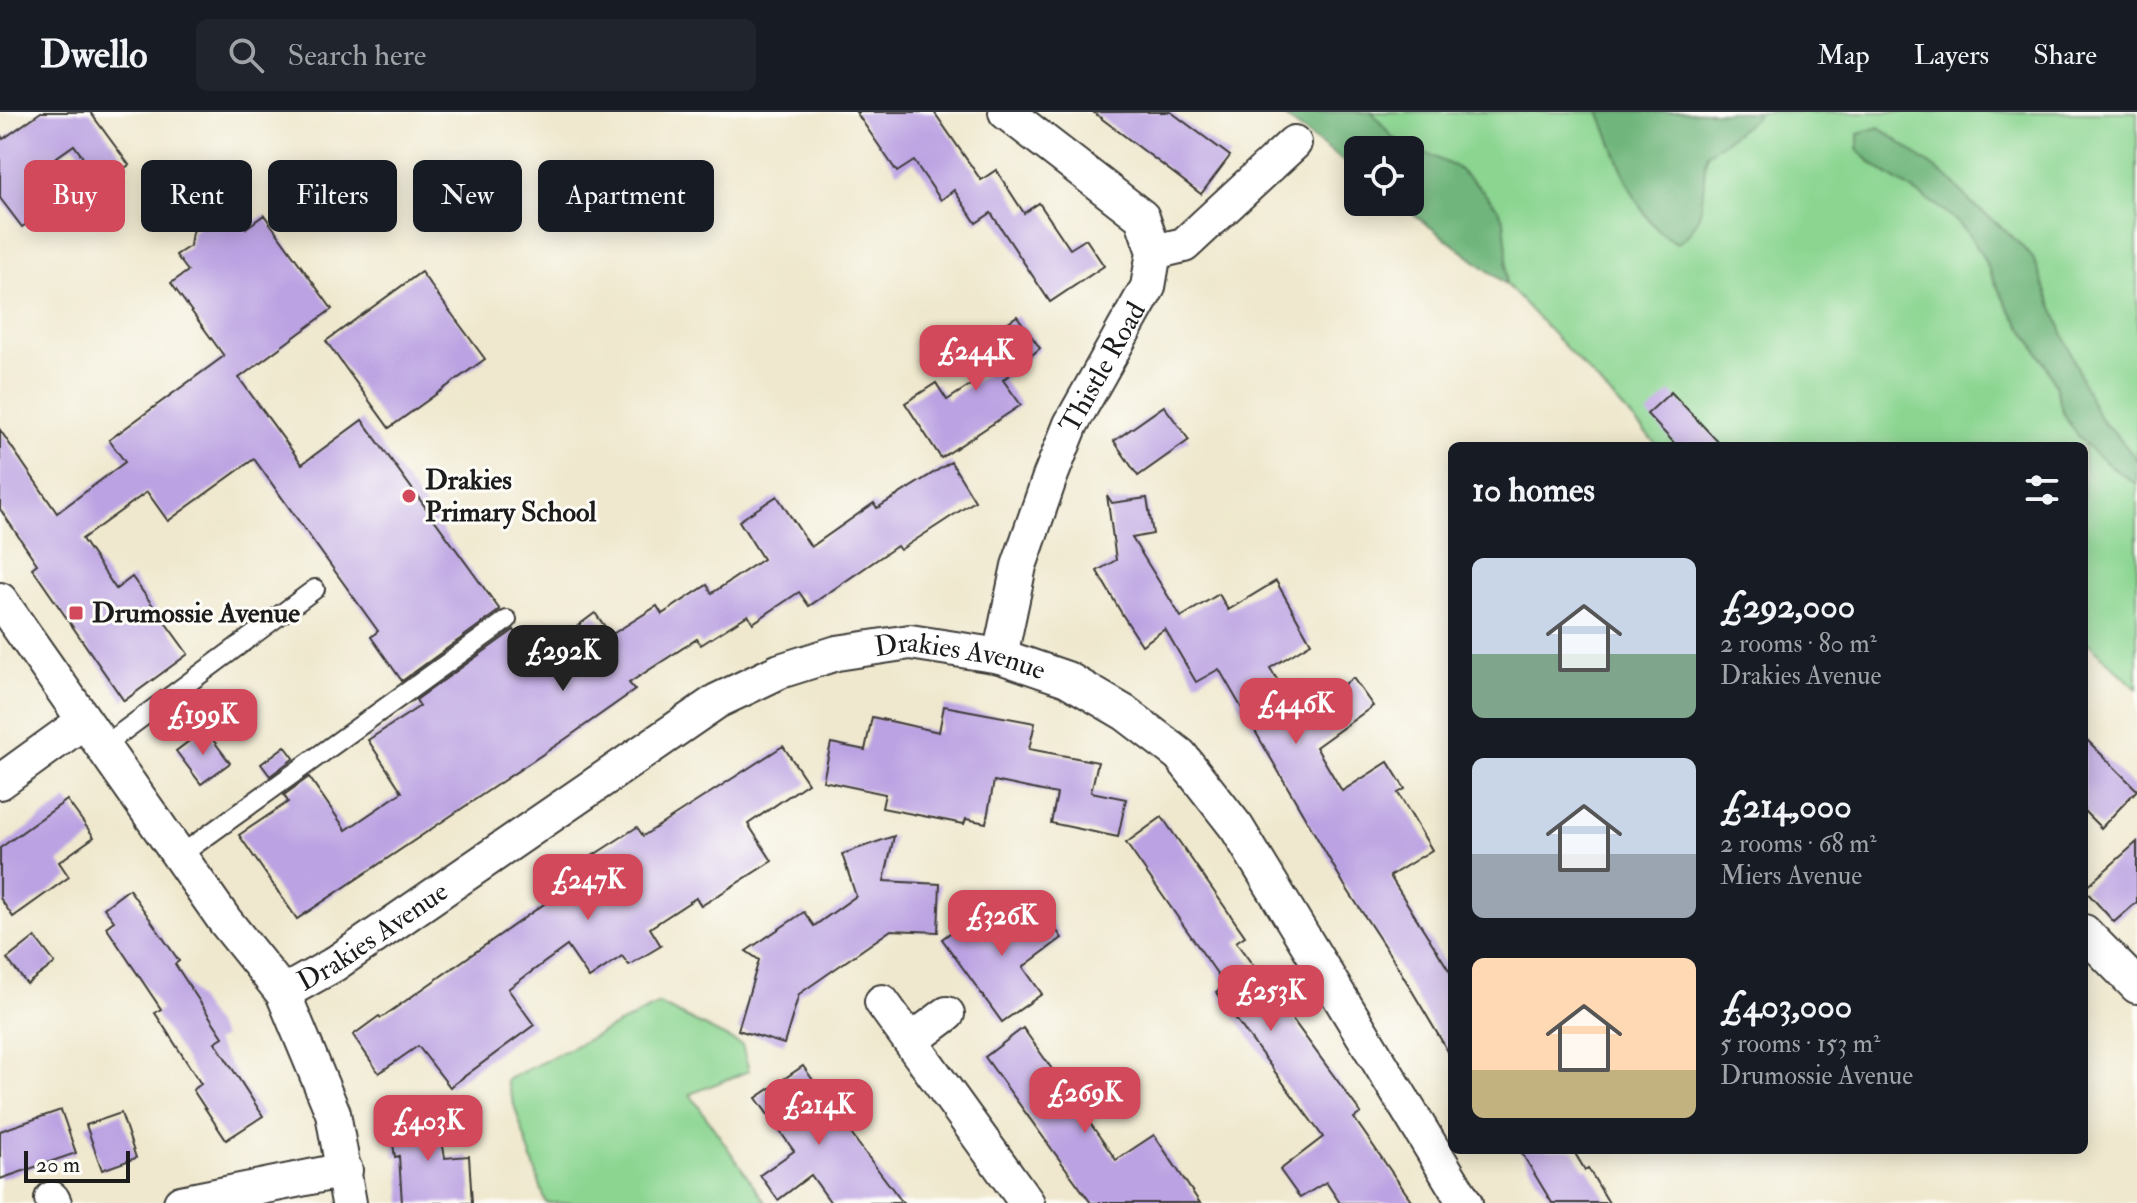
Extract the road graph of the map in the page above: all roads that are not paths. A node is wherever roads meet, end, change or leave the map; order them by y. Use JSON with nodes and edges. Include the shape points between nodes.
{"nodes":[{"id":1,"x":1006,"y":112,"type":"edge"},
{"id":2,"x":1294,"y":143,"type":"dead end"},
{"id":3,"x":1154,"y":252,"type":"junction"},
{"id":4,"x":315,"y":589,"type":"dead end"},
{"id":5,"x":0,"y":600,"type":"edge"},
{"id":6,"x":507,"y":620,"type":"dead end"},
{"id":7,"x":1000,"y":656,"type":"junction"},
{"id":8,"x":93,"y":734,"type":"junction"},
{"id":9,"x":0,"y":782,"type":"edge"},
{"id":10,"x":179,"y":856,"type":"junction"},
{"id":11,"x":2088,"y":936,"type":"edge"},
{"id":12,"x":2137,"y":986,"type":"edge"},
{"id":13,"x":283,"y":993,"type":"junction"},
{"id":14,"x":882,"y":1002,"type":"dead end"},
{"id":15,"x":947,"y":1014,"type":"dead end"},
{"id":16,"x":911,"y":1041,"type":"junction"},
{"id":17,"x":347,"y":1187,"type":"edge"},
{"id":18,"x":181,"y":1203,"type":"edge"},
{"id":19,"x":1027,"y":1203,"type":"edge"},
{"id":20,"x":1465,"y":1203,"type":"edge"}],
"edges":[{"from":1,"to":3,"type":"street","via":[[1142,217]]},
{"from":2,"to":3,"type":"street","via":[[1184,245]]},
{"from":3,"to":7,"type":"street","name":"Thistle Road","via":[[1148,287],[1071,424],[1050,477],[1019,566]]},
{"from":4,"to":8,"type":"lane"},
{"from":5,"to":8,"type":"street"},
{"from":6,"to":10,"type":"lane"},
{"from":7,"to":13,"type":"street","name":"Drakies Avenue","via":[[910,642],[837,653],[780,671],[717,701],[333,965]]},
{"from":7,"to":20,"type":"street","name":"Drakies Avenue","via":[[1067,679],[1125,713],[1180,755],[1237,828]]},
{"from":8,"to":9,"type":"street"},
{"from":8,"to":10,"type":"street"},
{"from":10,"to":13,"type":"street"},
{"from":11,"to":12,"type":"street"},
{"from":13,"to":17,"type":"street","via":[[333,1113]]},
{"from":14,"to":16,"type":"street"},
{"from":15,"to":16,"type":"street"},
{"from":16,"to":19,"type":"street"},
{"from":17,"to":18,"type":"street"}]}
